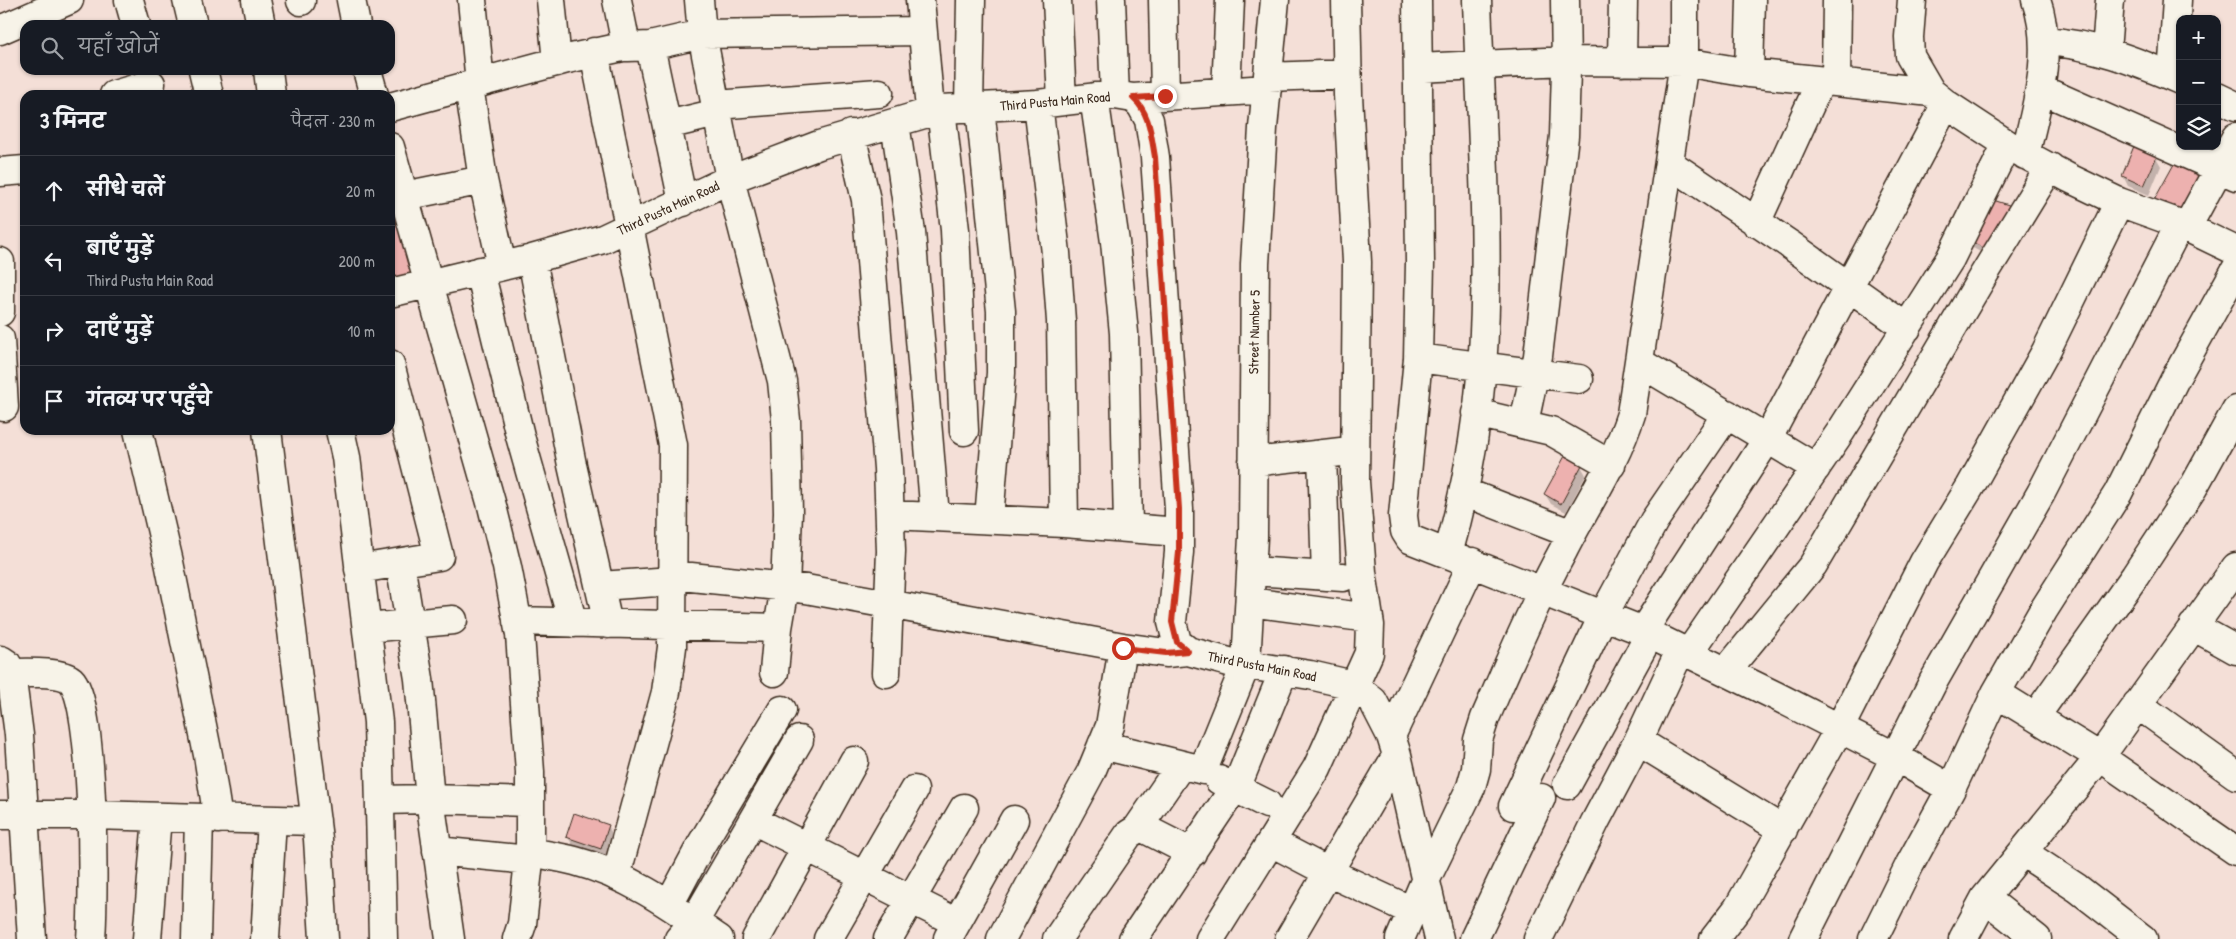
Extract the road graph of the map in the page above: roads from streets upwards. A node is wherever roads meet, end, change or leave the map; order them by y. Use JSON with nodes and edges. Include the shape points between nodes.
{"nodes":[{"id":1,"x":69,"y":0,"type":"edge"},
{"id":2,"x":129,"y":0,"type":"edge"},
{"id":3,"x":188,"y":0,"type":"edge"},
{"id":4,"x":256,"y":0,"type":"edge"},
{"id":5,"x":472,"y":0,"type":"edge"},
{"id":6,"x":551,"y":0,"type":"edge"},
{"id":7,"x":617,"y":0,"type":"edge"},
{"id":8,"x":699,"y":0,"type":"edge"},
{"id":9,"x":920,"y":0,"type":"edge"},
{"id":10,"x":971,"y":0,"type":"edge"},
{"id":11,"x":1057,"y":0,"type":"edge"},
{"id":12,"x":1111,"y":0,"type":"edge"},
{"id":13,"x":1162,"y":0,"type":"edge"},
{"id":14,"x":1230,"y":0,"type":"edge"},
{"id":15,"x":1275,"y":0,"type":"edge"},
{"id":16,"x":1346,"y":0,"type":"edge"},
{"id":17,"x":1417,"y":0,"type":"edge"},
{"id":18,"x":1477,"y":0,"type":"edge"},
{"id":19,"x":1565,"y":0,"type":"edge"},
{"id":20,"x":1623,"y":0,"type":"edge"},
{"id":21,"x":1684,"y":0,"type":"edge"},
{"id":22,"x":1752,"y":0,"type":"edge"},
{"id":23,"x":1837,"y":0,"type":"edge"},
{"id":24,"x":1912,"y":0,"type":"edge"},
{"id":25,"x":2036,"y":0,"type":"edge"},
{"id":26,"x":2110,"y":0,"type":"edge"},
{"id":27,"x":2177,"y":0,"type":"edge"},
{"id":28,"x":23,"y":20,"type":"edge"},
{"id":29,"x":135,"y":20,"type":"edge"},
{"id":30,"x":192,"y":20,"type":"edge"},
{"id":31,"x":260,"y":20,"type":"edge"},
{"id":32,"x":20,"y":21,"type":"edge"},
{"id":33,"x":0,"y":30,"type":"edge"},
{"id":34,"x":922,"y":31,"type":"junction"},
{"id":35,"x":702,"y":34,"type":"junction"},
{"id":36,"x":2044,"y":41,"type":"junction"},
{"id":37,"x":639,"y":46,"type":"junction"},
{"id":38,"x":2106,"y":51,"type":"junction"},
{"id":39,"x":594,"y":52,"type":"junction"},
{"id":40,"x":2176,"y":60,"type":"edge"},
{"id":41,"x":1566,"y":61,"type":"junction"},
{"id":42,"x":557,"y":62,"type":"junction"},
{"id":43,"x":1622,"y":62,"type":"junction"},
{"id":44,"x":1684,"y":62,"type":"junction"},
{"id":45,"x":1479,"y":64,"type":"junction"},
{"id":46,"x":1418,"y":68,"type":"junction"},
{"id":47,"x":1748,"y":73,"type":"junction"},
{"id":48,"x":1348,"y":74,"type":"junction"},
{"id":49,"x":204,"y":75,"type":"edge"},
{"id":50,"x":269,"y":75,"type":"edge"},
{"id":51,"x":368,"y":75,"type":"edge"},
{"id":52,"x":2176,"y":78,"type":"edge"},
{"id":53,"x":1828,"y":82,"type":"junction"},
{"id":54,"x":151,"y":83,"type":"edge"},
{"id":55,"x":1267,"y":83,"type":"junction"},
{"id":56,"x":474,"y":85,"type":"junction"},
{"id":57,"x":2040,"y":89,"type":"junction"},
{"id":58,"x":129,"y":90,"type":"edge"},
{"id":59,"x":208,"y":90,"type":"edge"},
{"id":60,"x":270,"y":90,"type":"edge"},
{"id":61,"x":373,"y":90,"type":"edge"},
{"id":62,"x":1226,"y":92,"type":"junction"},
{"id":63,"x":879,"y":93,"type":"dead end"},
{"id":64,"x":1165,"y":96,"type":"junction"},
{"id":65,"x":1114,"y":97,"type":"junction"},
{"id":66,"x":1938,"y":98,"type":"junction"},
{"id":67,"x":2221,"y":99,"type":"edge"},
{"id":68,"x":1050,"y":102,"type":"junction"},
{"id":69,"x":395,"y":106,"type":"edge"},
{"id":70,"x":2236,"y":106,"type":"edge"},
{"id":71,"x":975,"y":107,"type":"junction"},
{"id":72,"x":716,"y":109,"type":"junction"},
{"id":73,"x":941,"y":109,"type":"junction"},
{"id":74,"x":895,"y":123,"type":"junction"},
{"id":75,"x":667,"y":125,"type":"junction"},
{"id":76,"x":851,"y":134,"type":"junction"},
{"id":77,"x":2236,"y":136,"type":"edge"},
{"id":78,"x":2016,"y":149,"type":"junction"},
{"id":79,"x":1669,"y":162,"type":"junction"},
{"id":80,"x":2050,"y":167,"type":"junction"},
{"id":81,"x":20,"y":170,"type":"edge"},
{"id":82,"x":0,"y":172,"type":"edge"},
{"id":83,"x":2227,"y":172,"type":"edge"},
{"id":84,"x":395,"y":173,"type":"edge"},
{"id":85,"x":730,"y":179,"type":"junction"},
{"id":86,"x":483,"y":180,"type":"junction"},
{"id":87,"x":683,"y":202,"type":"junction"},
{"id":88,"x":2119,"y":202,"type":"junction"},
{"id":89,"x":401,"y":204,"type":"edge"},
{"id":90,"x":1756,"y":223,"type":"junction"},
{"id":91,"x":2184,"y":226,"type":"junction"},
{"id":92,"x":629,"y":228,"type":"junction"},
{"id":93,"x":2236,"y":251,"type":"edge"},
{"id":94,"x":532,"y":259,"type":"junction"},
{"id":95,"x":0,"y":262,"type":"edge"},
{"id":96,"x":491,"y":269,"type":"junction"},
{"id":97,"x":2236,"y":269,"type":"edge"},
{"id":98,"x":430,"y":283,"type":"junction"},
{"id":99,"x":1850,"y":286,"type":"junction"},
{"id":100,"x":395,"y":291,"type":"edge"},
{"id":101,"x":0,"y":312,"type":"edge"},
{"id":102,"x":1907,"y":328,"type":"junction"},
{"id":103,"x":0,"y":339,"type":"edge"},
{"id":104,"x":1418,"y":358,"type":"junction"},
{"id":105,"x":1639,"y":362,"type":"junction"},
{"id":106,"x":1482,"y":368,"type":"junction"},
{"id":107,"x":1535,"y":372,"type":"junction"},
{"id":108,"x":1580,"y":379,"type":"dead end"},
{"id":109,"x":395,"y":384,"type":"edge"},
{"id":110,"x":10,"y":405,"type":"edge"},
{"id":111,"x":2236,"y":410,"type":"edge"},
{"id":112,"x":1476,"y":413,"type":"junction"},
{"id":113,"x":1727,"y":414,"type":"junction"},
{"id":114,"x":1524,"y":423,"type":"junction"},
{"id":115,"x":964,"y":431,"type":"dead end"},
{"id":116,"x":139,"y":435,"type":"edge"},
{"id":117,"x":268,"y":435,"type":"edge"},
{"id":118,"x":341,"y":435,"type":"edge"},
{"id":119,"x":1768,"y":438,"type":"junction"},
{"id":120,"x":1355,"y":450,"type":"junction"},
{"id":121,"x":1322,"y":454,"type":"junction"},
{"id":122,"x":1253,"y":462,"type":"junction"},
{"id":123,"x":1611,"y":465,"type":"junction"},
{"id":124,"x":1816,"y":468,"type":"junction"},
{"id":125,"x":1464,"y":492,"type":"junction"},
{"id":126,"x":891,"y":514,"type":"junction"},
{"id":127,"x":935,"y":516,"type":"junction"},
{"id":128,"x":990,"y":519,"type":"junction"},
{"id":129,"x":1064,"y":523,"type":"junction"},
{"id":130,"x":1128,"y":528,"type":"junction"},
{"id":131,"x":1179,"y":532,"type":"junction"},
{"id":132,"x":1572,"y":534,"type":"junction"},
{"id":133,"x":1448,"y":554,"type":"junction"},
{"id":134,"x":1473,"y":562,"type":"junction"},
{"id":135,"x":400,"y":563,"type":"junction"},
{"id":136,"x":2236,"y":567,"type":"edge"},
{"id":137,"x":359,"y":569,"type":"junction"},
{"id":138,"x":1252,"y":572,"type":"junction"},
{"id":139,"x":1326,"y":576,"type":"junction"},
{"id":140,"x":672,"y":578,"type":"junction"},
{"id":141,"x":1362,"y":578,"type":"junction"},
{"id":142,"x":600,"y":586,"type":"junction"},
{"id":143,"x":785,"y":587,"type":"junction"},
{"id":144,"x":1543,"y":591,"type":"junction"},
{"id":145,"x":1250,"y":602,"type":"junction"},
{"id":146,"x":889,"y":604,"type":"junction"},
{"id":147,"x":1604,"y":614,"type":"junction"},
{"id":148,"x":1369,"y":618,"type":"junction"},
{"id":149,"x":453,"y":620,"type":"dead end"},
{"id":150,"x":517,"y":621,"type":"junction"},
{"id":151,"x":573,"y":623,"type":"junction"},
{"id":152,"x":608,"y":624,"type":"junction"},
{"id":153,"x":410,"y":625,"type":"junction"},
{"id":154,"x":672,"y":626,"type":"junction"},
{"id":155,"x":2193,"y":626,"type":"junction"},
{"id":156,"x":366,"y":628,"type":"junction"},
{"id":157,"x":778,"y":628,"type":"junction"},
{"id":158,"x":1646,"y":632,"type":"junction"},
{"id":159,"x":1123,"y":648,"type":"junction"},
{"id":160,"x":2236,"y":650,"type":"edge"},
{"id":161,"x":1188,"y":651,"type":"junction"},
{"id":162,"x":1685,"y":651,"type":"junction"},
{"id":163,"x":1246,"y":664,"type":"junction"},
{"id":164,"x":6,"y":666,"type":"edge"},
{"id":165,"x":1284,"y":670,"type":"junction"},
{"id":166,"x":1727,"y":670,"type":"junction"},
{"id":167,"x":774,"y":672,"type":"dead end"},
{"id":168,"x":886,"y":673,"type":"dead end"},
{"id":169,"x":1353,"y":685,"type":"junction"},
{"id":170,"x":1996,"y":693,"type":"junction"},
{"id":171,"x":2137,"y":704,"type":"junction"},
{"id":172,"x":782,"y":710,"type":"dead end"},
{"id":173,"x":2036,"y":717,"type":"junction"},
{"id":174,"x":1839,"y":729,"type":"junction"},
{"id":175,"x":799,"y":740,"type":"dead end"},
{"id":176,"x":1638,"y":741,"type":"junction"},
{"id":177,"x":1102,"y":745,"type":"junction"},
{"id":178,"x":1394,"y":746,"type":"junction"},
{"id":179,"x":1896,"y":757,"type":"junction"},
{"id":180,"x":2100,"y":757,"type":"junction"},
{"id":181,"x":854,"y":761,"type":"dead end"},
{"id":182,"x":1192,"y":768,"type":"junction"},
{"id":183,"x":2236,"y":775,"type":"edge"},
{"id":184,"x":1567,"y":785,"type":"dead end"},
{"id":185,"x":1234,"y":788,"type":"junction"},
{"id":186,"x":1950,"y":789,"type":"junction"},
{"id":187,"x":914,"y":790,"type":"dead end"},
{"id":188,"x":1541,"y":798,"type":"dead end"},
{"id":189,"x":430,"y":799,"type":"junction"},
{"id":190,"x":380,"y":800,"type":"junction"},
{"id":191,"x":530,"y":802,"type":"junction"},
{"id":192,"x":1267,"y":804,"type":"dead end"},
{"id":193,"x":1513,"y":806,"type":"dead end"},
{"id":194,"x":964,"y":808,"type":"dead end"},
{"id":195,"x":12,"y":815,"type":"edge"},
{"id":196,"x":91,"y":815,"type":"junction"},
{"id":197,"x":156,"y":817,"type":"junction"},
{"id":198,"x":209,"y":818,"type":"junction"},
{"id":199,"x":272,"y":820,"type":"junction"},
{"id":200,"x":753,"y":820,"type":"junction"},
{"id":201,"x":1014,"y":820,"type":"dead end"},
{"id":202,"x":316,"y":821,"type":"junction"},
{"id":203,"x":1137,"y":829,"type":"junction"},
{"id":204,"x":1783,"y":830,"type":"junction"},
{"id":205,"x":1271,"y":842,"type":"junction"},
{"id":206,"x":807,"y":847,"type":"junction"},
{"id":207,"x":2236,"y":851,"type":"edge"},
{"id":208,"x":437,"y":852,"type":"junction"},
{"id":209,"x":1192,"y":852,"type":"junction"},
{"id":210,"x":2024,"y":853,"type":"junction"},
{"id":211,"x":529,"y":856,"type":"junction"},
{"id":212,"x":1330,"y":873,"type":"junction"},
{"id":213,"x":865,"y":875,"type":"junction"},
{"id":214,"x":616,"y":876,"type":"junction"},
{"id":215,"x":1425,"y":881,"type":"junction"},
{"id":216,"x":1986,"y":898,"type":"junction"},
{"id":217,"x":911,"y":899,"type":"junction"},
{"id":218,"x":668,"y":905,"type":"junction"},
{"id":219,"x":1412,"y":911,"type":"junction"},
{"id":220,"x":687,"y":930,"type":"edge"},
{"id":221,"x":952,"y":931,"type":"edge"},
{"id":222,"x":1721,"y":937,"type":"edge"},
{"id":223,"x":32,"y":939,"type":"edge"},
{"id":224,"x":92,"y":939,"type":"edge"},
{"id":225,"x":147,"y":939,"type":"edge"},
{"id":226,"x":196,"y":939,"type":"edge"},
{"id":227,"x":265,"y":939,"type":"edge"},
{"id":228,"x":324,"y":939,"type":"edge"},
{"id":229,"x":383,"y":939,"type":"edge"},
{"id":230,"x":450,"y":939,"type":"edge"},
{"id":231,"x":518,"y":939,"type":"edge"},
{"id":232,"x":720,"y":939,"type":"edge"},
{"id":233,"x":756,"y":939,"type":"edge"},
{"id":234,"x":828,"y":939,"type":"edge"},
{"id":235,"x":888,"y":939,"type":"edge"},
{"id":236,"x":1001,"y":939,"type":"edge"},
{"id":237,"x":1057,"y":939,"type":"edge"},
{"id":238,"x":1133,"y":939,"type":"edge"},
{"id":239,"x":1210,"y":939,"type":"edge"},
{"id":240,"x":1290,"y":939,"type":"edge"},
{"id":241,"x":1400,"y":939,"type":"edge"},
{"id":242,"x":1439,"y":939,"type":"edge"},
{"id":243,"x":1474,"y":939,"type":"edge"},
{"id":244,"x":1538,"y":939,"type":"edge"},
{"id":245,"x":1803,"y":939,"type":"edge"},
{"id":246,"x":1873,"y":939,"type":"edge"},
{"id":247,"x":1963,"y":939,"type":"edge"},
{"id":248,"x":2037,"y":939,"type":"edge"},
{"id":249,"x":2143,"y":939,"type":"edge"}],
"edges":[{"from":1,"to":28,"type":"street"},
{"from":2,"to":29,"type":"street"},
{"from":3,"to":30,"type":"street"},
{"from":4,"to":31,"type":"street"},
{"from":5,"to":56,"type":"street"},
{"from":6,"to":42,"type":"street"},
{"from":7,"to":37,"type":"street"},
{"from":8,"to":35,"type":"street"},
{"from":9,"to":34,"type":"street"},
{"from":10,"to":71,"type":"street"},
{"from":11,"to":68,"type":"street"},
{"from":12,"to":65,"type":"street"},
{"from":13,"to":64,"type":"street"},
{"from":14,"to":62,"type":"street"},
{"from":15,"to":55,"type":"street","name":"Street Number 5"},
{"from":16,"to":48,"type":"street"},
{"from":17,"to":46,"type":"street"},
{"from":18,"to":45,"type":"street"},
{"from":19,"to":41,"type":"street"},
{"from":20,"to":43,"type":"street"},
{"from":21,"to":44,"type":"street"},
{"from":22,"to":47,"type":"street"},
{"from":23,"to":53,"type":"street"},
{"from":24,"to":66,"type":"street","via":[[1910,56]]},
{"from":25,"to":36,"type":"street"},
{"from":26,"to":38,"type":"street"},
{"from":27,"to":40,"type":"street"},
{"from":32,"to":33,"type":"street"},
{"from":34,"to":35,"type":"street"},
{"from":34,"to":73,"type":"street","via":[[929,99]]},
{"from":35,"to":37,"type":"street"},
{"from":35,"to":72,"type":"street"},
{"from":36,"to":38,"type":"street"},
{"from":36,"to":57,"type":"street"},
{"from":37,"to":39,"type":"street"},
{"from":37,"to":75,"type":"street"},
{"from":38,"to":52,"type":"street"},
{"from":39,"to":42,"type":"street"},
{"from":39,"to":92,"type":"street"},
{"from":41,"to":43,"type":"street"},
{"from":41,"to":45,"type":"street"},
{"from":41,"to":107,"type":"street","via":[[1564,136]]},
{"from":42,"to":56,"type":"street"},
{"from":43,"to":44,"type":"street"},
{"from":44,"to":47,"type":"street"},
{"from":44,"to":79,"type":"street"},
{"from":45,"to":46,"type":"street"},
{"from":45,"to":106,"type":"street","via":[[1485,260]]},
{"from":46,"to":104,"type":"street"},
{"from":47,"to":53,"type":"street"},
{"from":48,"to":55,"type":"street","name":"Third Pusta Main Road"},
{"from":48,"to":120,"type":"street","via":[[1357,262]]},
{"from":49,"to":59,"type":"street"},
{"from":50,"to":60,"type":"street"},
{"from":51,"to":61,"type":"street"},
{"from":53,"to":66,"type":"street"},
{"from":53,"to":90,"type":"street"},
{"from":54,"to":58,"type":"street"},
{"from":55,"to":62,"type":"street","name":"Third Pusta Main Road"},
{"from":55,"to":122,"type":"street","name":"Street Number 5","via":[[1255,264]]},
{"from":56,"to":69,"type":"street"},
{"from":56,"to":86,"type":"street"},
{"from":57,"to":78,"type":"street"},
{"from":57,"to":83,"type":"street"},
{"from":62,"to":64,"type":"street","name":"Third Pusta Main Road"},
{"from":63,"to":72,"type":"street"},
{"from":64,"to":65,"type":"street","name":"Third Pusta Main Road"},
{"from":65,"to":68,"type":"street","name":"Third Pusta Main Road"},
{"from":65,"to":130,"type":"street","via":[[1115,242],[1124,333]]},
{"from":65,"to":131,"type":"street","via":[[1140,105],[1149,120],[1155,157]]},
{"from":66,"to":78,"type":"street"},
{"from":66,"to":99,"type":"street"},
{"from":67,"to":70,"type":"street"},
{"from":68,"to":71,"type":"street","name":"Third Pusta Main Road"},
{"from":68,"to":129,"type":"street","via":[[1061,321]]},
{"from":71,"to":73,"type":"street","name":"Third Pusta Main Road"},
{"from":71,"to":128,"type":"street","via":[[1001,311],[1001,382]]},
{"from":72,"to":75,"type":"street"},
{"from":72,"to":85,"type":"street"},
{"from":73,"to":74,"type":"street","name":"Third Pusta Main Road"},
{"from":73,"to":115,"type":"street","via":[[955,230]]},
{"from":74,"to":76,"type":"street","name":"Third Pusta Main Road"},
{"from":74,"to":127,"type":"street","via":[[911,232]]},
{"from":75,"to":87,"type":"street"},
{"from":76,"to":85,"type":"street","name":"Third Pusta Main Road"},
{"from":76,"to":126,"type":"street","via":[[869,228]]},
{"from":77,"to":83,"type":"street"},
{"from":78,"to":80,"type":"street"},
{"from":78,"to":102,"type":"street"},
{"from":79,"to":90,"type":"street"},
{"from":79,"to":105,"type":"street"},
{"from":80,"to":88,"type":"street"},
{"from":80,"to":166,"type":"street","via":[[1813,565]]},
{"from":81,"to":82,"type":"street"},
{"from":83,"to":91,"type":"street"},
{"from":84,"to":89,"type":"street"},
{"from":85,"to":87,"type":"street","name":"Third Pusta Main Road"},
{"from":85,"to":143,"type":"street","via":[[782,381],[787,467]]},
{"from":86,"to":89,"type":"street"},
{"from":86,"to":96,"type":"street"},
{"from":87,"to":92,"type":"street","name":"Third Pusta Main Road"},
{"from":88,"to":91,"type":"street"},
{"from":88,"to":174,"type":"street","via":[[2046,351],[1924,562]]},
{"from":89,"to":98,"type":"street"},
{"from":90,"to":99,"type":"street"},
{"from":91,"to":93,"type":"street"},
{"from":91,"to":179,"type":"street","via":[[2041,493],[1933,682]]},
{"from":92,"to":94,"type":"street","name":"Third Pusta Main Road","via":[[603,239]]},
{"from":92,"to":140,"type":"street","via":[[673,445]]},
{"from":94,"to":96,"type":"street","name":"Third Pusta Main Road"},
{"from":94,"to":142,"type":"street","via":[[572,465]]},
{"from":95,"to":101,"type":"street"},
{"from":96,"to":98,"type":"street","name":"Third Pusta Main Road"},
{"from":96,"to":151,"type":"street","via":[[520,436]]},
{"from":97,"to":170,"type":"street","via":[[2176,377],[2118,492]]},
{"from":98,"to":100,"type":"street","name":"Third Pusta Main Road"},
{"from":98,"to":150,"type":"street","via":[[492,506]]},
{"from":99,"to":102,"type":"street"},
{"from":99,"to":119,"type":"street"},
{"from":102,"to":124,"type":"street"},
{"from":103,"to":110,"type":"street"},
{"from":104,"to":106,"type":"street"},
{"from":104,"to":133,"type":"street","via":[[1403,516],[1405,531],[1410,539]]},
{"from":105,"to":113,"type":"street"},
{"from":105,"to":123,"type":"street","via":[[1631,414]]},
{"from":106,"to":107,"type":"street"},
{"from":106,"to":112,"type":"street"},
{"from":107,"to":108,"type":"street"},
{"from":107,"to":114,"type":"street"},
{"from":109,"to":135,"type":"street","via":[[439,556]]},
{"from":111,"to":173,"type":"street","via":[[2193,488]]},
{"from":112,"to":114,"type":"street"},
{"from":112,"to":125,"type":"street"},
{"from":113,"to":119,"type":"street"},
{"from":113,"to":147,"type":"street","via":[[1654,521]]},
{"from":114,"to":123,"type":"street","via":[[1565,438]]},
{"from":116,"to":198,"type":"street","via":[[208,755]]},
{"from":117,"to":202,"type":"street"},
{"from":118,"to":137,"type":"street"},
{"from":119,"to":124,"type":"street"},
{"from":119,"to":158,"type":"street"},
{"from":120,"to":121,"type":"street"},
{"from":120,"to":141,"type":"street"},
{"from":121,"to":122,"type":"street"},
{"from":121,"to":139,"type":"street"},
{"from":122,"to":138,"type":"street","name":"Street Number 5"},
{"from":123,"to":132,"type":"street"},
{"from":124,"to":162,"type":"street"},
{"from":125,"to":132,"type":"street"},
{"from":125,"to":133,"type":"street"},
{"from":126,"to":127,"type":"street"},
{"from":126,"to":146,"type":"street"},
{"from":127,"to":128,"type":"street"},
{"from":128,"to":129,"type":"street"},
{"from":129,"to":130,"type":"street"},
{"from":130,"to":131,"type":"street"},
{"from":131,"to":161,"type":"street","via":[[1172,622],[1177,642]]},
{"from":132,"to":144,"type":"street"},
{"from":133,"to":134,"type":"street"},
{"from":134,"to":144,"type":"street"},
{"from":134,"to":178,"type":"street"},
{"from":135,"to":137,"type":"street"},
{"from":135,"to":153,"type":"street"},
{"from":136,"to":155,"type":"street"},
{"from":137,"to":156,"type":"street"},
{"from":138,"to":139,"type":"street"},
{"from":138,"to":145,"type":"street","name":"Street Number 5"},
{"from":139,"to":141,"type":"street"},
{"from":140,"to":142,"type":"street","name":"Third Pusta Main Road"},
{"from":140,"to":143,"type":"street","name":"Third Pusta Main Road"},
{"from":140,"to":154,"type":"street"},
{"from":141,"to":148,"type":"street"},
{"from":142,"to":152,"type":"street"},
{"from":143,"to":146,"type":"street","name":"Third Pusta Main Road"},
{"from":143,"to":157,"type":"street"},
{"from":144,"to":147,"type":"street"},
{"from":144,"to":215,"type":"street","via":[[1484,718],[1471,787]]},
{"from":145,"to":148,"type":"street"},
{"from":145,"to":163,"type":"street","name":"Street Number 5"},
{"from":146,"to":159,"type":"street","name":"Third Pusta Main Road"},
{"from":146,"to":168,"type":"street"},
{"from":147,"to":158,"type":"street"},
{"from":147,"to":193,"type":"street"},
{"from":148,"to":169,"type":"street","via":[[1369,654]]},
{"from":149,"to":153,"type":"street"},
{"from":150,"to":151,"type":"street"},
{"from":150,"to":191,"type":"street","via":[[525,693]]},
{"from":151,"to":152,"type":"street"},
{"from":152,"to":154,"type":"street"},
{"from":153,"to":156,"type":"street"},
{"from":153,"to":189,"type":"street","via":[[419,679]]},
{"from":154,"to":157,"type":"street"},
{"from":154,"to":214,"type":"street","via":[[666,692]]},
{"from":155,"to":160,"type":"street"},
{"from":155,"to":171,"type":"street"},
{"from":156,"to":190,"type":"street","via":[[378,722]]},
{"from":157,"to":167,"type":"street"},
{"from":158,"to":162,"type":"street"},
{"from":158,"to":184,"type":"street"},
{"from":159,"to":161,"type":"street","name":"Third Pusta Main Road","via":[[1166,653]]},
{"from":159,"to":177,"type":"street","via":[[1110,726]]},
{"from":161,"to":163,"type":"street","name":"Third Pusta Main Road"},
{"from":162,"to":166,"type":"street"},
{"from":162,"to":176,"type":"street"},
{"from":163,"to":165,"type":"street","name":"Third Pusta Main Road"},
{"from":163,"to":182,"type":"street","name":"Street Number 5"},
{"from":164,"to":195,"type":"street","via":[[19,735]]},
{"from":164,"to":196,"type":"street","via":[[58,675],[72,681],[77,688],[84,717]]},
{"from":165,"to":169,"type":"street","name":"Third Pusta Main Road"},
{"from":165,"to":185,"type":"street","via":[[1252,752]]},
{"from":166,"to":174,"type":"street"},
{"from":169,"to":178,"type":"street","name":"Third Pusta Main Road","via":[[1373,701]]},
{"from":169,"to":205,"type":"street","via":[[1317,768]]},
{"from":170,"to":173,"type":"street"},
{"from":170,"to":186,"type":"street"},
{"from":171,"to":180,"type":"street"},
{"from":171,"to":183,"type":"street"},
{"from":172,"to":218,"type":"street"},
{"from":173,"to":180,"type":"street"},
{"from":174,"to":179,"type":"street"},
{"from":174,"to":204,"type":"street"},
{"from":175,"to":200,"type":"street"},
{"from":176,"to":204,"type":"street"},
{"from":176,"to":244,"type":"street","via":[[1594,822]]},
{"from":177,"to":182,"type":"street"},
{"from":177,"to":236,"type":"street","via":[[1091,772]]},
{"from":178,"to":212,"type":"street"},
{"from":178,"to":215,"type":"street","name":"Third Pusta Main Road"},
{"from":179,"to":186,"type":"street"},
{"from":179,"to":245,"type":"street"},
{"from":180,"to":207,"type":"street"},
{"from":180,"to":210,"type":"street"},
{"from":181,"to":206,"type":"street"},
{"from":182,"to":185,"type":"street"},
{"from":182,"to":203,"type":"street","name":"Street Number 5"},
{"from":185,"to":192,"type":"street"},
{"from":185,"to":209,"type":"street"},
{"from":186,"to":246,"type":"street"},
{"from":187,"to":213,"type":"street"},
{"from":188,"to":243,"type":"street"},
{"from":189,"to":190,"type":"street"},
{"from":189,"to":191,"type":"street"},
{"from":189,"to":208,"type":"street"},
{"from":190,"to":229,"type":"street"},
{"from":191,"to":211,"type":"street"},
{"from":194,"to":217,"type":"street"},
{"from":195,"to":196,"type":"street"},
{"from":195,"to":223,"type":"street"},
{"from":196,"to":197,"type":"street"},
{"from":196,"to":224,"type":"street"},
{"from":197,"to":198,"type":"street"},
{"from":197,"to":225,"type":"street"},
{"from":198,"to":199,"type":"street"},
{"from":198,"to":226,"type":"street"},
{"from":199,"to":202,"type":"street"},
{"from":199,"to":227,"type":"street"},
{"from":200,"to":206,"type":"street"},
{"from":200,"to":220,"type":"street"},
{"from":201,"to":221,"type":"street"},
{"from":202,"to":228,"type":"street"},
{"from":203,"to":209,"type":"street","via":[[1145,829]]},
{"from":203,"to":237,"type":"street","name":"Street Number 5","via":[[1129,834]]},
{"from":204,"to":222,"type":"street"},
{"from":205,"to":212,"type":"street"},
{"from":205,"to":239,"type":"street"},
{"from":206,"to":213,"type":"street"},
{"from":206,"to":233,"type":"street"},
{"from":208,"to":211,"type":"street"},
{"from":208,"to":230,"type":"street"},
{"from":209,"to":238,"type":"street"},
{"from":210,"to":216,"type":"street"},
{"from":210,"to":249,"type":"street"},
{"from":211,"to":214,"type":"street","via":[[576,861]]},
{"from":211,"to":231,"type":"street"},
{"from":212,"to":219,"type":"street"},
{"from":212,"to":240,"type":"street"},
{"from":213,"to":217,"type":"street"},
{"from":213,"to":234,"type":"street"},
{"from":214,"to":218,"type":"street"},
{"from":215,"to":219,"type":"street"},
{"from":215,"to":242,"type":"street","name":"Third Pusta Main Road"},
{"from":216,"to":247,"type":"street"},
{"from":216,"to":248,"type":"street"},
{"from":217,"to":221,"type":"street"},
{"from":217,"to":235,"type":"street"},
{"from":218,"to":220,"type":"street"},
{"from":219,"to":241,"type":"street"},
{"from":220,"to":232,"type":"street"}]}
